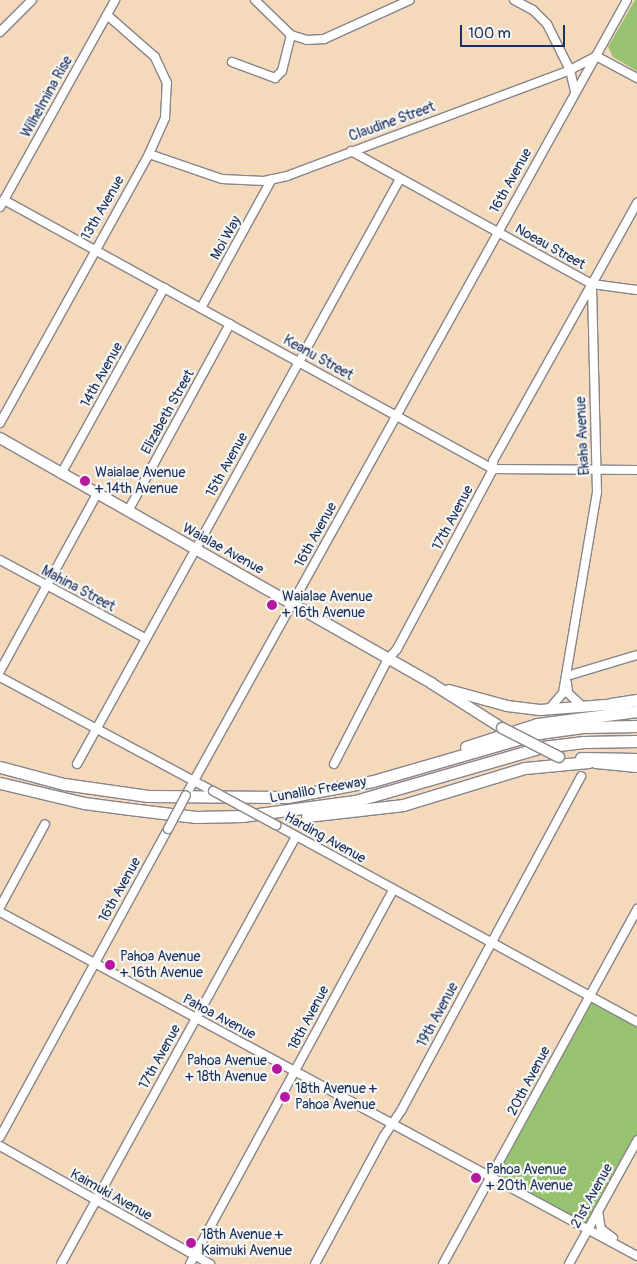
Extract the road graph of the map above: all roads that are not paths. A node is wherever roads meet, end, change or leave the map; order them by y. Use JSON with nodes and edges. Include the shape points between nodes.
{"nodes":[{"id":1,"x":32,"y":0,"type":"edge"},
{"id":2,"x":115,"y":0,"type":"edge"},
{"id":3,"x":255,"y":0,"type":"edge"},
{"id":4,"x":410,"y":0,"type":"edge"},
{"id":5,"x":514,"y":0,"type":"edge"},
{"id":6,"x":627,"y":0,"type":"edge"},
{"id":7,"x":107,"y":15,"type":"junction"},
{"id":8,"x":0,"y":32,"type":"edge"},
{"id":9,"x":291,"y":34,"type":"junction"},
{"id":10,"x":596,"y":56,"type":"junction"},
{"id":11,"x":232,"y":62,"type":"dead end"},
{"id":12,"x":570,"y":70,"type":"junction"},
{"id":13,"x":637,"y":78,"type":"edge"},
{"id":14,"x":575,"y":91,"type":"junction"},
{"id":15,"x":350,"y":151,"type":"junction"},
{"id":16,"x":149,"y":154,"type":"junction"},
{"id":17,"x":272,"y":179,"type":"junction"},
{"id":18,"x":400,"y":179,"type":"junction"},
{"id":19,"x":637,"y":202,"type":"edge"},
{"id":20,"x":2,"y":204,"type":"edge"},
{"id":21,"x":497,"y":232,"type":"junction"},
{"id":22,"x":94,"y":250,"type":"junction"},
{"id":23,"x":592,"y":284,"type":"junction"},
{"id":24,"x":164,"y":288,"type":"junction"},
{"id":25,"x":637,"y":290,"type":"edge"},
{"id":26,"x":201,"y":308,"type":"junction"},
{"id":27,"x":230,"y":324,"type":"junction"},
{"id":28,"x":299,"y":362,"type":"junction"},
{"id":29,"x":396,"y":416,"type":"junction"},
{"id":30,"x":0,"y":422,"type":"edge"},
{"id":31,"x":0,"y":438,"type":"edge"},
{"id":32,"x":493,"y":469,"type":"junction"},
{"id":33,"x":637,"y":470,"type":"edge"},
{"id":34,"x":594,"y":471,"type":"junction"},
{"id":35,"x":61,"y":474,"type":"junction"},
{"id":36,"x":97,"y":494,"type":"junction"},
{"id":37,"x":128,"y":511,"type":"junction"},
{"id":38,"x":195,"y":549,"type":"junction"},
{"id":39,"x":0,"y":560,"type":"edge"},
{"id":40,"x":46,"y":586,"type":"junction"},
{"id":41,"x":292,"y":604,"type":"junction"},
{"id":42,"x":145,"y":638,"type":"junction"},
{"id":43,"x":637,"y":655,"type":"edge"},
{"id":44,"x":388,"y":659,"type":"junction"},
{"id":45,"x":0,"y":671,"type":"edge"},
{"id":46,"x":566,"y":676,"type":"junction"},
{"id":47,"x":0,"y":677,"type":"edge"},
{"id":48,"x":431,"y":684,"type":"junction"},
{"id":49,"x":637,"y":701,"type":"edge"},
{"id":50,"x":611,"y":704,"type":"joint"},
{"id":51,"x":583,"y":707,"type":"junction"},
{"id":52,"x":550,"y":710,"type":"junction"},
{"id":53,"x":637,"y":711,"type":"edge"},
{"id":54,"x":637,"y":726,"type":"edge"},
{"id":55,"x":96,"y":729,"type":"junction"},
{"id":56,"x":637,"y":741,"type":"edge"},
{"id":57,"x":563,"y":758,"type":"junction"},
{"id":58,"x":637,"y":759,"type":"edge"},
{"id":59,"x":436,"y":762,"type":"junction"},
{"id":60,"x":589,"y":762,"type":"junction"},
{"id":61,"x":77,"y":764,"type":"dead end"},
{"id":62,"x":334,"y":764,"type":"dead end"},
{"id":63,"x":0,"y":767,"type":"edge"},
{"id":64,"x":637,"y":767,"type":"edge"},
{"id":65,"x":581,"y":776,"type":"dead end"},
{"id":66,"x":194,"y":782,"type":"junction"},
{"id":67,"x":0,"y":783,"type":"edge"},
{"id":68,"x":196,"y":817,"type":"junction"},
{"id":69,"x":44,"y":824,"type":"dead end"},
{"id":70,"x":296,"y":836,"type":"junction"},
{"id":71,"x":393,"y":890,"type":"junction"},
{"id":72,"x":0,"y":907,"type":"edge"},
{"id":73,"x":637,"y":909,"type":"edge"},
{"id":74,"x":0,"y":912,"type":"edge"},
{"id":75,"x":491,"y":942,"type":"junction"},
{"id":76,"x":94,"y":963,"type":"junction"},
{"id":77,"x":589,"y":996,"type":"junction"},
{"id":78,"x":196,"y":1019,"type":"junction"},
{"id":79,"x":637,"y":1022,"type":"edge"},
{"id":80,"x":294,"y":1072,"type":"junction"},
{"id":81,"x":392,"y":1124,"type":"junction"},
{"id":82,"x":0,"y":1137,"type":"edge"},
{"id":83,"x":637,"y":1141,"type":"edge"},
{"id":84,"x":0,"y":1146,"type":"edge"},
{"id":85,"x":492,"y":1178,"type":"junction"},
{"id":86,"x":96,"y":1201,"type":"junction"},
{"id":87,"x":598,"y":1210,"type":"junction"},
{"id":88,"x":587,"y":1230,"type":"junction"},
{"id":89,"x":195,"y":1256,"type":"junction"},
{"id":90,"x":636,"y":1256,"type":"edge"},
{"id":91,"x":61,"y":1264,"type":"edge"},
{"id":92,"x":190,"y":1264,"type":"edge"},
{"id":93,"x":210,"y":1264,"type":"edge"},
{"id":94,"x":315,"y":1264,"type":"edge"},
{"id":95,"x":442,"y":1264,"type":"edge"},
{"id":96,"x":569,"y":1264,"type":"edge"}],
"edges":[{"from":1,"to":8,"type":"street"},
{"from":2,"to":7,"type":"street","name":"Wilhelmina Rise"},
{"from":3,"to":9,"type":"street"},
{"from":4,"to":9,"type":"street","via":[[324,39],[307,40]]},
{"from":5,"to":12,"type":"street","via":[[533,10],[547,24]]},
{"from":6,"to":10,"type":"street","name":"16th Avenue"},
{"from":7,"to":16,"type":"street","name":"13th Avenue","via":[[155,57],[167,83],[165,118]]},
{"from":7,"to":20,"type":"street","name":"Wilhelmina Rise"},
{"from":9,"to":11,"type":"street","via":[[282,71],[275,78]]},
{"from":10,"to":12,"type":"street","name":"Claudine Street"},
{"from":10,"to":13,"type":"street"},
{"from":10,"to":14,"type":"street","name":"16th Avenue"},
{"from":12,"to":14,"type":"street"},
{"from":12,"to":15,"type":"street","name":"Claudine Street"},
{"from":14,"to":21,"type":"street","name":"16th Avenue"},
{"from":15,"to":17,"type":"street","name":"Claudine Street"},
{"from":15,"to":18,"type":"street","name":"Noeau Street"},
{"from":16,"to":17,"type":"street","name":"Claudine Street","via":[[222,179]]},
{"from":16,"to":22,"type":"street","name":"13th Avenue"},
{"from":17,"to":26,"type":"street","name":"Moi Way"},
{"from":18,"to":21,"type":"street","name":"Noeau Street"},
{"from":18,"to":28,"type":"street","name":"15th Avenue"},
{"from":19,"to":23,"type":"street","name":"Ekaha Avenue"},
{"from":20,"to":22,"type":"street","name":"Keanu Street"},
{"from":21,"to":23,"type":"street","name":"Noeau Street"},
{"from":21,"to":29,"type":"street","name":"16th Avenue"},
{"from":22,"to":24,"type":"street","name":"Keanu Street"},
{"from":22,"to":30,"type":"street","name":"13th Avenue"},
{"from":23,"to":25,"type":"street","name":"Noeau Street"},
{"from":23,"to":32,"type":"street","name":"17th Avenue","via":[[492,461]]},
{"from":23,"to":34,"type":"street","name":"Ekaha Avenue"},
{"from":24,"to":26,"type":"street","name":"Keanu Street"},
{"from":24,"to":35,"type":"street","name":"14th Avenue"},
{"from":26,"to":27,"type":"street","name":"Keanu Street"},
{"from":27,"to":28,"type":"street","name":"Keanu Street"},
{"from":27,"to":37,"type":"street","name":"Elizabeth Street"},
{"from":28,"to":29,"type":"street","name":"Keanu Street"},
{"from":28,"to":38,"type":"street","name":"15th Avenue"},
{"from":29,"to":32,"type":"street","name":"Keanu Street"},
{"from":29,"to":41,"type":"street","name":"16th Avenue"},
{"from":31,"to":35,"type":"main road","name":"Waialae Avenue"},
{"from":32,"to":34,"type":"street","name":"Keanu Street"},
{"from":32,"to":44,"type":"street","name":"17th Avenue","via":[[397,649]]},
{"from":33,"to":34,"type":"street","name":"Keanu Street"},
{"from":34,"to":46,"type":"street","name":"Ekaha Avenue","via":[[598,478],[597,492]]},
{"from":35,"to":36,"type":"main road","name":"Waialae Avenue"},
{"from":36,"to":37,"type":"main road","name":"Waialae Avenue"},
{"from":36,"to":40,"type":"street"},
{"from":37,"to":38,"type":"main road","name":"Waialae Avenue"},
{"from":38,"to":41,"type":"main road","name":"Waialae Avenue"},
{"from":38,"to":42,"type":"street","name":"15th Avenue"},
{"from":39,"to":40,"type":"street","name":"Mahina Street"},
{"from":40,"to":42,"type":"street","name":"Mahina Street"},
{"from":40,"to":45,"type":"street"},
{"from":41,"to":44,"type":"main road","name":"Waialae Avenue"},
{"from":41,"to":66,"type":"street","name":"16th Avenue"},
{"from":42,"to":55,"type":"street","name":"15th Avenue"},
{"from":43,"to":46,"type":"street"},
{"from":44,"to":48,"type":"main road","name":"Waialae Avenue"},
{"from":44,"to":62,"type":"street","name":"17th Avenue"},
{"from":46,"to":51,"type":"street","name":"Ekaha Avenue","via":[[568,693]]},
{"from":46,"to":52,"type":"street","name":"Ekaha Avenue","via":[[563,692]]},
{"from":47,"to":55,"type":"street","name":"Harding Avenue"},
{"from":48,"to":52,"type":"main road","name":"Waialae Avenue","via":[[507,706]]},
{"from":48,"to":57,"type":"main road","name":"Waialae Avenue","bridge":true,"via":[[502,728]]},
{"from":49,"to":50,"type":"highway"},
{"from":50,"to":51,"type":"main road","name":"Waialae Avenue"},
{"from":51,"to":52,"type":"main road","name":"Waialae Avenue"},
{"from":53,"to":59,"type":"highway","via":[[537,724],[480,740]]},
{"from":54,"to":59,"type":"highway","name":"Lunalilo Freeway","via":[[583,727],[539,733]]},
{"from":55,"to":61,"type":"street","name":"15th Avenue"},
{"from":55,"to":66,"type":"street","name":"Harding Avenue"},
{"from":56,"to":68,"type":"highway","name":"Lunalilo Freeway","via":[[542,747],[377,795],[311,809]]},
{"from":57,"to":58,"type":"highway"},
{"from":57,"to":60,"type":"main road","name":"Waialae Avenue"},
{"from":59,"to":63,"type":"highway","name":"Lunalilo Freeway","via":[[330,791],[243,799],[196,799],[105,791]]},
{"from":60,"to":64,"type":"main road","name":"Waialae Avenue"},
{"from":60,"to":68,"type":"highway","via":[[525,768],[403,804],[355,812],[279,818]]},
{"from":65,"to":75,"type":"street","name":"19th Avenue"},
{"from":66,"to":70,"type":"street","name":"Harding Avenue","bridge":true},
{"from":66,"to":76,"type":"street","name":"16th Avenue","bridge":true},
{"from":67,"to":68,"type":"highway","name":"Lunalilo Freeway","via":[[84,803]]},
{"from":69,"to":72,"type":"street"},
{"from":70,"to":71,"type":"street","name":"Harding Avenue"},
{"from":70,"to":78,"type":"street","name":"17th Avenue"},
{"from":71,"to":75,"type":"street","name":"Harding Avenue"},
{"from":71,"to":80,"type":"street","name":"18th Avenue"},
{"from":73,"to":77,"type":"street","name":"20th Avenue"},
{"from":74,"to":76,"type":"street","name":"Pahoa Avenue"},
{"from":75,"to":77,"type":"street","name":"Harding Avenue"},
{"from":75,"to":81,"type":"street","name":"19th Avenue"},
{"from":76,"to":78,"type":"street","name":"Pahoa Avenue"},
{"from":76,"to":82,"type":"street","name":"16th Avenue"},
{"from":77,"to":79,"type":"street","name":"Harding Avenue"},
{"from":77,"to":85,"type":"street","name":"20th Avenue"},
{"from":78,"to":80,"type":"street","name":"Pahoa Avenue"},
{"from":78,"to":86,"type":"street","name":"17th Avenue"},
{"from":80,"to":81,"type":"street","name":"Pahoa Avenue"},
{"from":80,"to":89,"type":"street","name":"18th Avenue"},
{"from":81,"to":85,"type":"street","name":"Pahoa Avenue"},
{"from":81,"to":94,"type":"street","name":"19th Avenue"},
{"from":83,"to":87,"type":"street","name":"21st Avenue"},
{"from":84,"to":86,"type":"street","name":"Kaimuki Avenue"},
{"from":85,"to":88,"type":"street","name":"Pahoa Avenue"},
{"from":85,"to":95,"type":"street","name":"20th Avenue"},
{"from":86,"to":89,"type":"street","name":"Kaimuki Avenue"},
{"from":86,"to":91,"type":"street","name":"17th Avenue"},
{"from":87,"to":88,"type":"street","name":"21st Avenue"},
{"from":87,"to":90,"type":"street","via":[[603,1232]]},
{"from":88,"to":90,"type":"street","name":"Pahoa Avenue"},
{"from":88,"to":96,"type":"street","name":"21st Avenue"},
{"from":89,"to":92,"type":"street","name":"18th Avenue"},
{"from":89,"to":93,"type":"street","name":"Kaimuki Avenue"}]}
